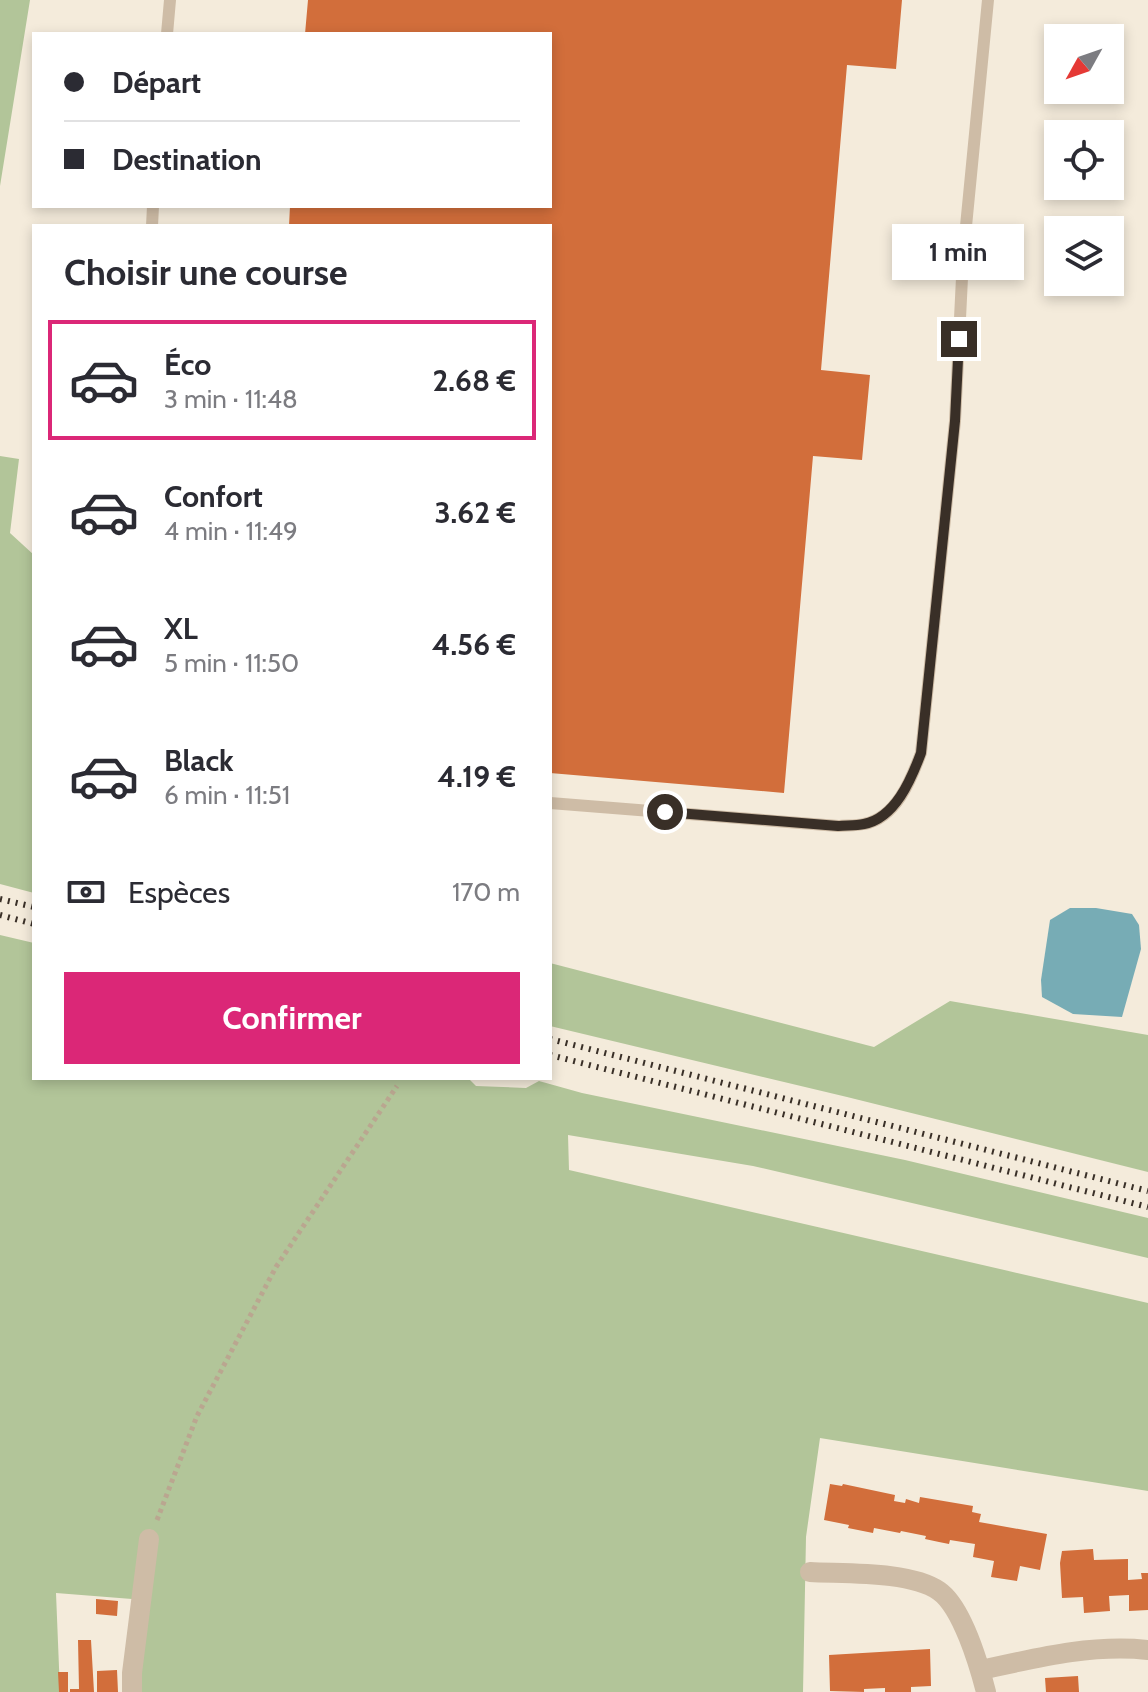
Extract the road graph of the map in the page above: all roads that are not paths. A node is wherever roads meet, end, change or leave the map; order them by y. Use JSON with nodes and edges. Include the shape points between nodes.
{"nodes":[{"id":1,"x":170,"y":0,"type":"edge"},
{"id":2,"x":988,"y":0,"type":"edge"},
{"id":3,"x":167,"y":32,"type":"edge"},
{"id":4,"x":552,"y":803,"type":"edge"},
{"id":5,"x":149,"y":1539,"type":"road end"},
{"id":6,"x":810,"y":1572,"type":"dead end"},
{"id":7,"x":1148,"y":1650,"type":"edge"},
{"id":8,"x":981,"y":1670,"type":"junction"},
{"id":9,"x":132,"y":1692,"type":"edge"},
{"id":10,"x":986,"y":1692,"type":"edge"}],
"edges":[{"from":1,"to":3,"type":"lane"},
{"from":2,"to":4,"type":"lane","via":[[963,257],[955,421],[921,753],[912,778],[887,812],[867,824]]},
{"from":5,"to":9,"type":"street"},
{"from":6,"to":8,"type":"street","via":[[906,1578],[941,1592],[964,1627]]},
{"from":7,"to":8,"type":"street","via":[[1085,1650]]},
{"from":8,"to":10,"type":"street"}]}
